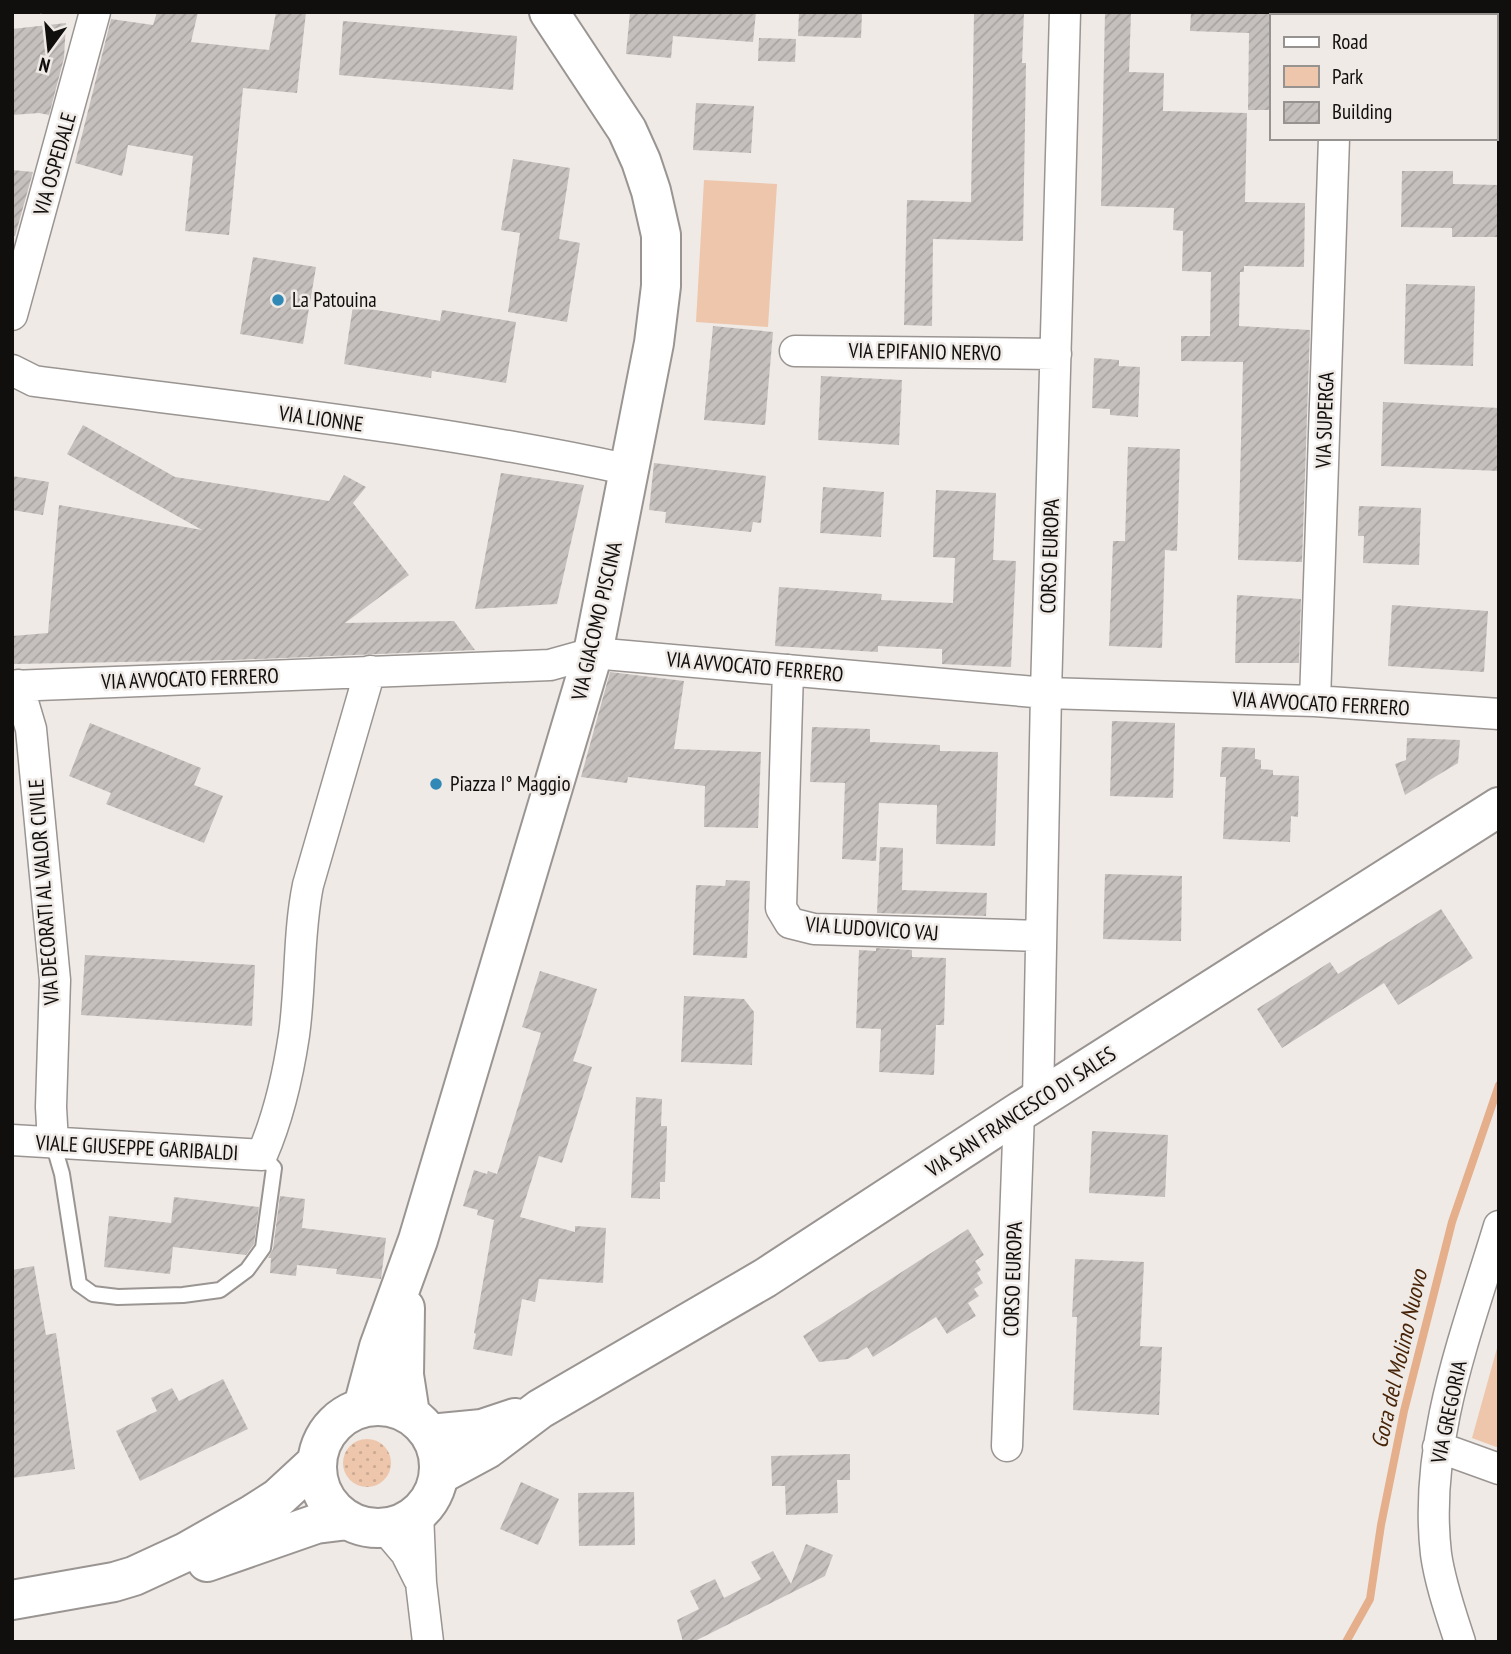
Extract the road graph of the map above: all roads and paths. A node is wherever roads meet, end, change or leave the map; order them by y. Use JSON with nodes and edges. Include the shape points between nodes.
{"nodes":[{"id":1,"x":95,"y":12,"type":"edge"},
{"id":2,"x":549,"y":12,"type":"edge"},
{"id":3,"x":1065,"y":12,"type":"edge"},
{"id":4,"x":1334,"y":140,"type":"edge"},
{"id":5,"x":12,"y":315,"type":"edge"},
{"id":6,"x":795,"y":351,"type":"dead end"},
{"id":7,"x":1056,"y":354,"type":"junction"},
{"id":8,"x":12,"y":370,"type":"edge"},
{"id":9,"x":630,"y":470,"type":"junction"},
{"id":10,"x":593,"y":653,"type":"junction"},
{"id":11,"x":788,"y":670,"type":"junction"},
{"id":12,"x":370,"y":671,"type":"junction"},
{"id":13,"x":15,"y":686,"type":"edge"},
{"id":14,"x":1046,"y":693,"type":"junction"},
{"id":15,"x":1315,"y":701,"type":"junction"},
{"id":16,"x":1499,"y":715,"type":"edge"},
{"id":17,"x":1499,"y":807,"type":"edge"},
{"id":18,"x":1041,"y":936,"type":"junction"},
{"id":19,"x":1029,"y":1106,"type":"junction"},
{"id":20,"x":12,"y":1140,"type":"edge"},
{"id":21,"x":53,"y":1143,"type":"junction"},
{"id":22,"x":262,"y":1155,"type":"junction"},
{"id":23,"x":1499,"y":1226,"type":"edge"},
{"id":24,"x":418,"y":1240,"type":"junction"},
{"id":25,"x":363,"y":1407,"type":"junction"},
{"id":26,"x":540,"y":1409,"type":"junction"},
{"id":27,"x":420,"y":1424,"type":"junction"},
{"id":28,"x":1007,"y":1446,"type":"dead end"},
{"id":29,"x":1438,"y":1447,"type":"junction"},
{"id":30,"x":317,"y":1462,"type":"junction"},
{"id":31,"x":1499,"y":1469,"type":"edge"},
{"id":32,"x":439,"y":1475,"type":"junction"},
{"id":33,"x":348,"y":1520,"type":"junction"},
{"id":34,"x":401,"y":1520,"type":"junction"},
{"id":35,"x":134,"y":1576,"type":"junction"},
{"id":36,"x":12,"y":1600,"type":"edge"},
{"id":37,"x":428,"y":1642,"type":"edge"},
{"id":38,"x":1460,"y":1642,"type":"edge"}],
"edges":[{"from":1,"to":5,"type":"street","name":"VIA OSPEDALE"},
{"from":2,"to":9,"type":"main road","name":"VIA GIACOMO PISCINA","via":[[627,130],[648,181],[661,235],[654,343]]},
{"from":3,"to":7,"type":"street","name":"CORSO EUROPA"},
{"from":4,"to":15,"type":"street","name":"VIA SUPERGA"},
{"from":6,"to":7,"type":"street","name":"VIA EPIFANIO NERVO"},
{"from":7,"to":14,"type":"street","name":"CORSO EUROPA"},
{"from":8,"to":9,"type":"street","name":"VIA LIONNE","via":[[34,381],[359,423]]},
{"from":9,"to":10,"type":"main road","name":"VIA GIACOMO PISCINA"},
{"from":10,"to":11,"type":"street","name":"VIA AVVOCATO FERRERO"},
{"from":10,"to":12,"type":"street","name":"VIA AVVOCATO FERRERO","via":[[550,665]]},
{"from":10,"to":24,"type":"main road","name":"VIA GIACOMO PISCINA"},
{"from":11,"to":14,"type":"street","name":"VIA AVVOCATO FERRERO"},
{"from":11,"to":18,"type":"street","name":"VIA LUDOVICO VAJ","via":[[781,908],[790,923],[814,929]]},
{"from":12,"to":13,"type":"street","name":"VIA AVVOCATO FERRERO"},
{"from":12,"to":22,"type":"street","via":[[308,884],[294,1035],[274,1127]]},
{"from":13,"to":21,"type":"street","name":"VIA DECORATI AL VALOR CIVILE","via":[[31,729],[55,980]]},
{"from":14,"to":15,"type":"street","name":"VIA AVVOCATO FERRERO"},
{"from":14,"to":18,"type":"street","name":"CORSO EUROPA"},
{"from":15,"to":16,"type":"street","name":"VIA AVVOCATO FERRERO"},
{"from":17,"to":19,"type":"main road","name":"VIA SAN FRANCESCO DI SALES"},
{"from":18,"to":19,"type":"street","name":"CORSO EUROPA"},
{"from":19,"to":26,"type":"main road","name":"VIA SAN FRANCESCO DI SALES","via":[[765,1278]]},
{"from":19,"to":28,"type":"street","name":"CORSO EUROPA"},
{"from":20,"to":21,"type":"street","name":"VIALE GIUSEPPE GARIBALDI"},
{"from":21,"to":22,"type":"street","name":"VIALE GIUSEPPE GARIBALDI"},
{"from":21,"to":22,"type":"lane","via":[[79,1284],[93,1294],[118,1297],[220,1290],[247,1270],[263,1248],[274,1168]]},
{"from":23,"to":29,"type":"street","name":"VIA GREGORIA"},
{"from":24,"to":25,"type":"main road","name":"VIA GIACOMO PISCINA","via":[[379,1347]]},
{"from":24,"to":27,"type":"main road","name":"VIA GIACOMO PISCINA","via":[[405,1306],[404,1375]]},
{"from":25,"to":27,"type":"main road","via":[[387,1407]]},
{"from":25,"to":30,"type":"main road","via":[[331,1427]]},
{"from":26,"to":27,"type":"main road","via":[[482,1429]]},
{"from":26,"to":32,"type":"main road","via":[[487,1449]]},
{"from":27,"to":32,"type":"main road","via":[[438,1454]]},
{"from":29,"to":31,"type":"street"},
{"from":29,"to":38,"type":"street","name":"VIA GREGORIA","via":[[1434,1492],[1437,1555]]},
{"from":30,"to":33,"type":"main road","via":[[323,1495]]},
{"from":30,"to":35,"type":"main road","via":[[278,1499]]},
{"from":32,"to":34,"type":"main road","via":[[435,1489]]},
{"from":33,"to":34,"type":"main road","via":[[365,1527]]},
{"from":33,"to":35,"type":"main road","via":[[316,1524],[189,1569]]},
{"from":34,"to":37,"type":"street","via":[[406,1553],[421,1583]]},
{"from":35,"to":36,"type":"main road"}]}
